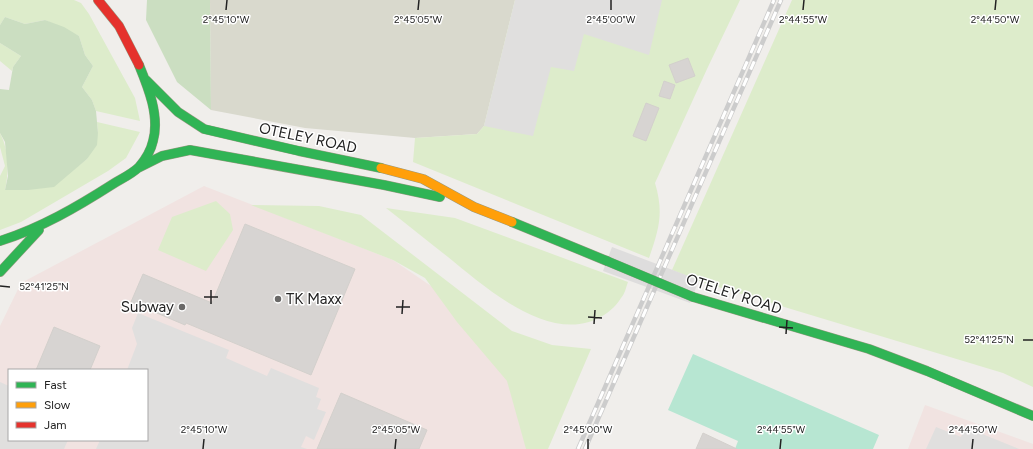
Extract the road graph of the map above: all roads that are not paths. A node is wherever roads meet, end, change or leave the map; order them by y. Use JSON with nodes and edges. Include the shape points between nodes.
{"nodes":[{"id":1,"x":98,"y":0,"type":"edge"},
{"id":2,"x":118,"y":10,"type":"dead end"},
{"id":3,"x":118,"y":26,"type":"junction"},
{"id":4,"x":146,"y":80,"type":"junction"},
{"id":5,"x":138,"y":168,"type":"junction"},
{"id":6,"x":474,"y":207,"type":"junction"},
{"id":7,"x":45,"y":223,"type":"junction"},
{"id":8,"x":0,"y":241,"type":"edge"},
{"id":9,"x":0,"y":272,"type":"edge"},
{"id":10,"x":1033,"y":416,"type":"edge"}],
"edges":[{"from":1,"to":3,"type":"main road"},
{"from":2,"to":3,"type":"main road"},
{"from":3,"to":4,"type":"main road"},
{"from":4,"to":5,"type":"main road","via":[[156,129],[148,154]]},
{"from":4,"to":6,"type":"main road","name":"OTELEY ROAD","via":[[178,112],[204,129],[423,179]]},
{"from":5,"to":6,"type":"main road","name":"OTELEY ROAD","via":[[168,153],[190,150],[420,192]]},
{"from":5,"to":7,"type":"main road","name":"OTELEY ROAD"},
{"from":6,"to":10,"type":"main road","name":"OTELEY ROAD","bridge":true,"via":[[693,297],[869,350],[927,371]]},
{"from":7,"to":8,"type":"main road"},
{"from":7,"to":9,"type":"main road"}]}
